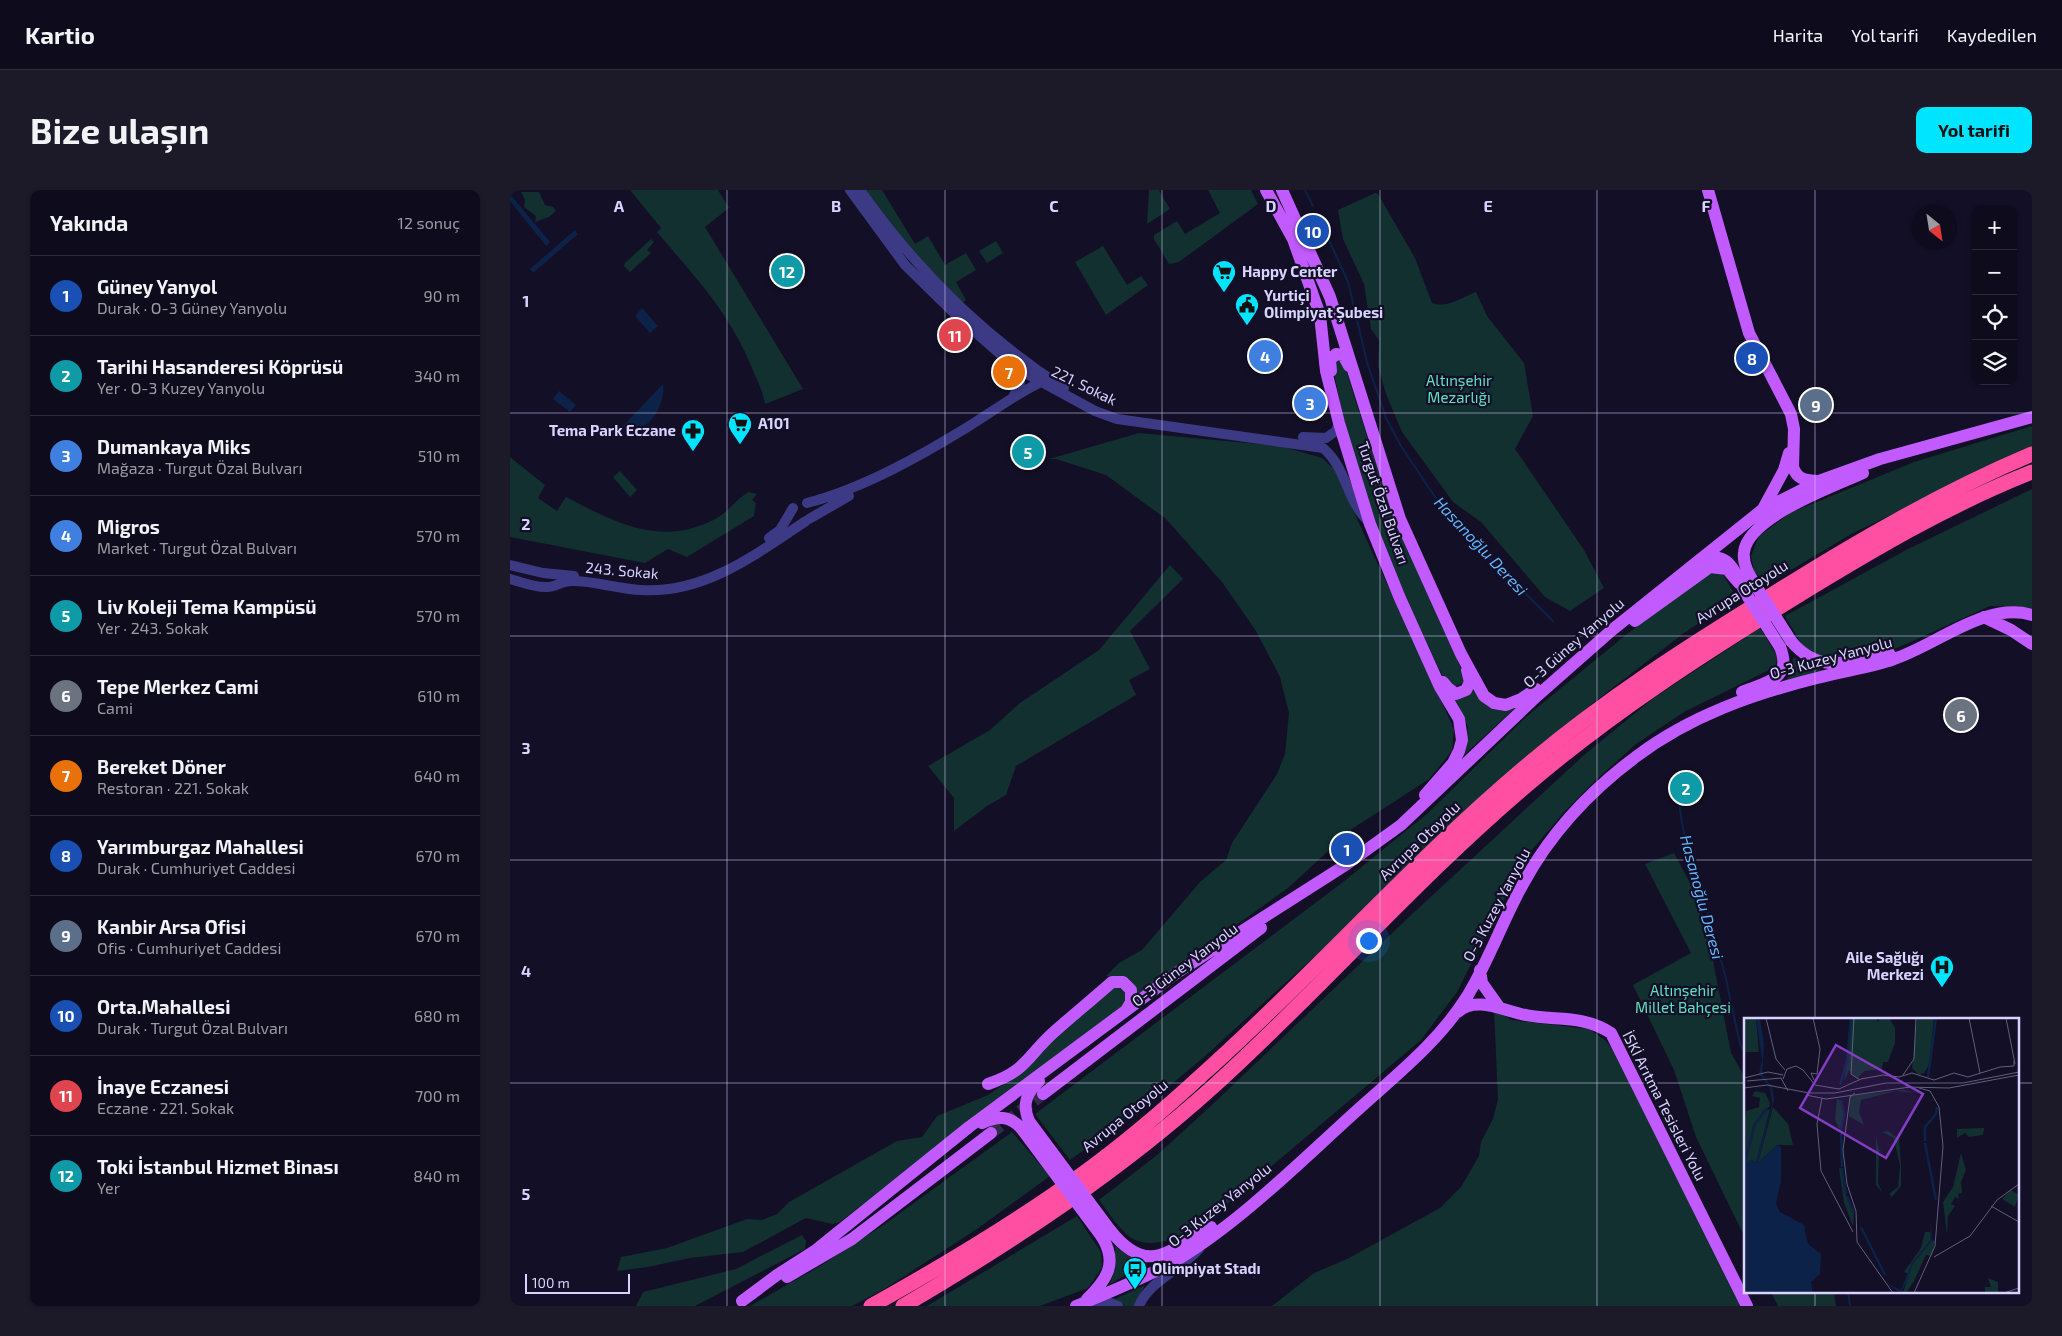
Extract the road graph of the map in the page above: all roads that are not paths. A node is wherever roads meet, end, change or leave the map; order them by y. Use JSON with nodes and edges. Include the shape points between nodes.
{"nodes":[{"id":1,"x":850,"y":190,"type":"edge"},
{"id":2,"x":860,"y":190,"type":"edge"},
{"id":3,"x":1266,"y":190,"type":"edge"},
{"id":4,"x":1282,"y":190,"type":"edge"},
{"id":5,"x":1708,"y":190,"type":"edge"},
{"id":6,"x":1291,"y":221,"type":"junction"},
{"id":7,"x":1016,"y":368,"type":"junction"},
{"id":8,"x":1041,"y":382,"type":"junction"},
{"id":9,"x":1014,"y":395,"type":"junction"},
{"id":10,"x":1366,"y":416,"type":"junction"},
{"id":11,"x":2032,"y":416,"type":"edge"},
{"id":12,"x":1339,"y":422,"type":"junction"},
{"id":13,"x":1794,"y":429,"type":"junction"},
{"id":14,"x":1899,"y":454,"type":"junction"},
{"id":15,"x":2032,"y":454,"type":"edge"},
{"id":16,"x":2032,"y":472,"type":"edge"},
{"id":17,"x":884,"y":474,"type":"junction"},
{"id":18,"x":1819,"y":481,"type":"junction"},
{"id":19,"x":807,"y":503,"type":"junction"},
{"id":20,"x":793,"y":508,"type":"junction"},
{"id":21,"x":1762,"y":510,"type":"junction"},
{"id":22,"x":807,"y":520,"type":"junction"},
{"id":23,"x":1370,"y":524,"type":"junction"},
{"id":24,"x":510,"y":565,"type":"edge"},
{"id":25,"x":510,"y":579,"type":"edge"},
{"id":26,"x":1739,"y":583,"type":"junction"},
{"id":27,"x":1754,"y":594,"type":"junction"},
{"id":28,"x":2011,"y":612,"type":"junction"},
{"id":29,"x":2032,"y":615,"type":"edge"},
{"id":30,"x":1984,"y":617,"type":"junction"},
{"id":31,"x":1971,"y":622,"type":"junction"},
{"id":32,"x":1612,"y":630,"type":"junction"},
{"id":33,"x":2020,"y":635,"type":"junction"},
{"id":34,"x":1420,"y":640,"type":"junction"},
{"id":35,"x":1785,"y":644,"type":"junction"},
{"id":36,"x":2032,"y":644,"type":"edge"},
{"id":37,"x":1587,"y":653,"type":"junction"},
{"id":38,"x":1461,"y":654,"type":"junction"},
{"id":39,"x":1659,"y":740,"type":"junction"},
{"id":40,"x":1418,"y":811,"type":"junction"},
{"id":41,"x":1347,"y":864,"type":"junction"},
{"id":42,"x":1480,"y":970,"type":"junction"},
{"id":43,"x":1500,"y":1007,"type":"junction"},
{"id":44,"x":1125,"y":1011,"type":"junction"},
{"id":45,"x":1452,"y":1017,"type":"junction"},
{"id":46,"x":1092,"y":1035,"type":"junction"},
{"id":47,"x":988,"y":1084,"type":"dead end"},
{"id":48,"x":1044,"y":1094,"type":"tunnel mouth"},
{"id":49,"x":1025,"y":1124,"type":"junction"},
{"id":50,"x":991,"y":1133,"type":"tunnel mouth"},
{"id":51,"x":940,"y":1150,"type":"junction"},
{"id":52,"x":1242,"y":1212,"type":"junction"},
{"id":53,"x":1106,"y":1233,"type":"junction"},
{"id":54,"x":1208,"y":1238,"type":"junction"},
{"id":55,"x":737,"y":1304,"type":"edge"},
{"id":56,"x":1079,"y":1305,"type":"edge"},
{"id":57,"x":871,"y":1306,"type":"edge"},
{"id":58,"x":903,"y":1306,"type":"edge"},
{"id":59,"x":1118,"y":1306,"type":"edge"},
{"id":60,"x":1139,"y":1306,"type":"edge"},
{"id":61,"x":1748,"y":1306,"type":"edge"}],
"edges":[{"from":1,"to":7,"type":"street","name":"221. Sokak","via":[[906,265]]},
{"from":2,"to":12,"type":"street","name":"221. Sokak","via":[[914,260],[965,311],[1036,370],[1080,399],[1140,417],[1317,439],[1332,435]]},
{"from":3,"to":6,"type":"main road","name":"Turgut Özal Bulvarı"},
{"from":4,"to":6,"type":"main road","name":"Turgut Özal Bulvarı"},
{"from":5,"to":13,"type":"main road","via":[[1749,333],[1784,400]]},
{"from":6,"to":10,"type":"main road","name":"Turgut Özal Bulvarı","via":[[1330,297]]},
{"from":6,"to":12,"type":"main road","name":"Turgut Özal Bulvarı","via":[[1320,314],[1326,371]]},
{"from":7,"to":8,"type":"street","name":"221. Sokak"},
{"from":7,"to":9,"type":"street","via":[[1020,383]]},
{"from":8,"to":9,"type":"street","name":"243. Sokak"},
{"from":8,"to":23,"type":"street","name":"221. Sokak","via":[[1117,419],[1323,448],[1334,458],[1355,505]]},
{"from":9,"to":17,"type":"street","name":"243. Sokak","via":[[964,429]]},
{"from":10,"to":12,"type":"main road","via":[[1346,358],[1336,354],[1330,364]]},
{"from":10,"to":38,"type":"main road","name":"Turgut Özal Bulvarı","via":[[1400,519]]},
{"from":11,"to":14,"type":"main road"},
{"from":12,"to":23,"type":"main road","name":"Turgut Özal Bulvarı"},
{"from":13,"to":18,"type":"main road","via":[[1795,472],[1803,480]]},
{"from":13,"to":21,"type":"main road","via":[[1784,470]]},
{"from":14,"to":18,"type":"main road"},
{"from":14,"to":27,"type":"main road","via":[[1759,526],[1746,542],[1744,552]]},
{"from":15,"to":57,"type":"highway","name":"Avrupa Otoyolu","via":[[1959,487],[1851,545],[1676,654],[1593,713],[1490,798],[1246,1035],[1137,1131],[1081,1176]]},
{"from":16,"to":58,"type":"highway","via":[[1945,511],[1865,555],[1686,666],[1600,726],[1484,824],[1250,1052],[1132,1155],[1066,1204]]},
{"from":17,"to":19,"type":"street","name":"243. Sokak","via":[[844,493]]},
{"from":17,"to":22,"type":"street","name":"243. Sokak"},
{"from":18,"to":21,"type":"main road"},
{"from":19,"to":20,"type":"street","via":[[799,503]]},
{"from":19,"to":22,"type":"street","via":[[812,510]]},
{"from":20,"to":22,"type":"street","via":[[794,518]]},
{"from":20,"to":24,"type":"street","name":"243. Sokak","via":[[780,530],[768,539],[689,581],[646,585],[543,573]]},
{"from":21,"to":32,"type":"main road","name":"O-3 Güney Yanyolu"},
{"from":22,"to":25,"type":"street","name":"243. Sokak","via":[[730,569],[686,587],[641,590],[572,581],[548,588]]},
{"from":23,"to":34,"type":"main road","name":"Turgut Özal Bulvarı"},
{"from":26,"to":27,"type":"main road"},
{"from":26,"to":32,"type":"main road","via":[[1725,560],[1711,558]]},
{"from":26,"to":37,"type":"main road","via":[[1727,569],[1710,567]]},
{"from":27,"to":35,"type":"main road","bridge":true},
{"from":28,"to":29,"type":"main road","name":"O-3 Kuzey Yanyolu"},
{"from":28,"to":30,"type":"main road","name":"O-3 Kuzey Yanyolu"},
{"from":28,"to":33,"type":"main road"},
{"from":30,"to":31,"type":"main road","name":"O-3 Kuzey Yanyolu"},
{"from":30,"to":33,"type":"main road"},
{"from":31,"to":35,"type":"main road","via":[[1904,650],[1835,664],[1810,659]]},
{"from":31,"to":39,"type":"main road","name":"O-3 Kuzey Yanyolu","via":[[1894,659],[1818,677],[1724,707]]},
{"from":32,"to":37,"type":"main road","name":"O-3 Güney Yanyolu"},
{"from":33,"to":36,"type":"main road"},
{"from":34,"to":38,"type":"main road","via":[[1443,682],[1456,694],[1466,690],[1470,682]]},
{"from":34,"to":40,"type":"main road","name":"Turgut Özal Bulvarı","via":[[1440,687],[1459,719],[1462,740],[1453,763],[1425,795]]},
{"from":35,"to":39,"type":"main road","via":[[1784,665],[1778,676],[1719,701]]},
{"from":37,"to":38,"type":"main road","name":"Turgut Özal Bulvarı","via":[[1521,699],[1506,705],[1494,703],[1484,696]]},
{"from":37,"to":40,"type":"main road","name":"O-3 Güney Yanyolu","via":[[1537,696]]},
{"from":39,"to":42,"type":"main road","name":"O-3 Kuzey Yanyolu","via":[[1610,778],[1561,829],[1522,885]]},
{"from":40,"to":41,"type":"main road","name":"O-3 Güney Yanyolu"},
{"from":41,"to":44,"type":"main road","via":[[1178,972]]},
{"from":41,"to":48,"type":"main road","name":"O-3 Güney Yanyolu"},
{"from":42,"to":43,"type":"main road","via":[[1482,983]]},
{"from":42,"to":45,"type":"main road","name":"O-3 Kuzey Yanyolu"},
{"from":43,"to":45,"type":"main road","name":"İSKİ Arıtma Tesisleri Yolu","via":[[1477,1004],[1463,1008]]},
{"from":43,"to":61,"type":"main road","name":"İSKİ Arıtma Tesisleri Yolu","via":[[1522,1014],[1580,1020],[1599,1025],[1611,1033]]},
{"from":44,"to":46,"type":"main road"},
{"from":44,"to":47,"type":"main road","via":[[1131,1002],[1131,990],[1125,984],[1112,982],[1052,1034],[1028,1062],[1008,1077]]},
{"from":45,"to":52,"type":"main road","name":"O-3 Kuzey Yanyolu","via":[[1417,1056]]},
{"from":46,"to":49,"type":"main road","via":[[1032,1087],[1025,1102]]},
{"from":46,"to":51,"type":"main road"},
{"from":49,"to":51,"type":"main road","via":[[998,1117],[982,1123]]},
{"from":49,"to":53,"type":"main road","bridge":true},
{"from":50,"to":55,"type":"main road","via":[[852,1239]]},
{"from":51,"to":55,"type":"main road","via":[[816,1250]]},
{"from":52,"to":53,"type":"main road","via":[[1169,1252],[1151,1258],[1130,1251]]},
{"from":52,"to":54,"type":"main road","name":"O-3 Kuzey Yanyolu"},
{"from":53,"to":56,"type":"main road","via":[[1109,1270],[1102,1285]]},
{"from":54,"to":56,"type":"main road","name":"O-3 Kuzey Yanyolu","via":[[1148,1275]]},
{"from":54,"to":60,"type":"street","via":[[1190,1259],[1149,1290]]},
{"from":56,"to":59,"type":"street","via":[[1111,1303]]}]}
